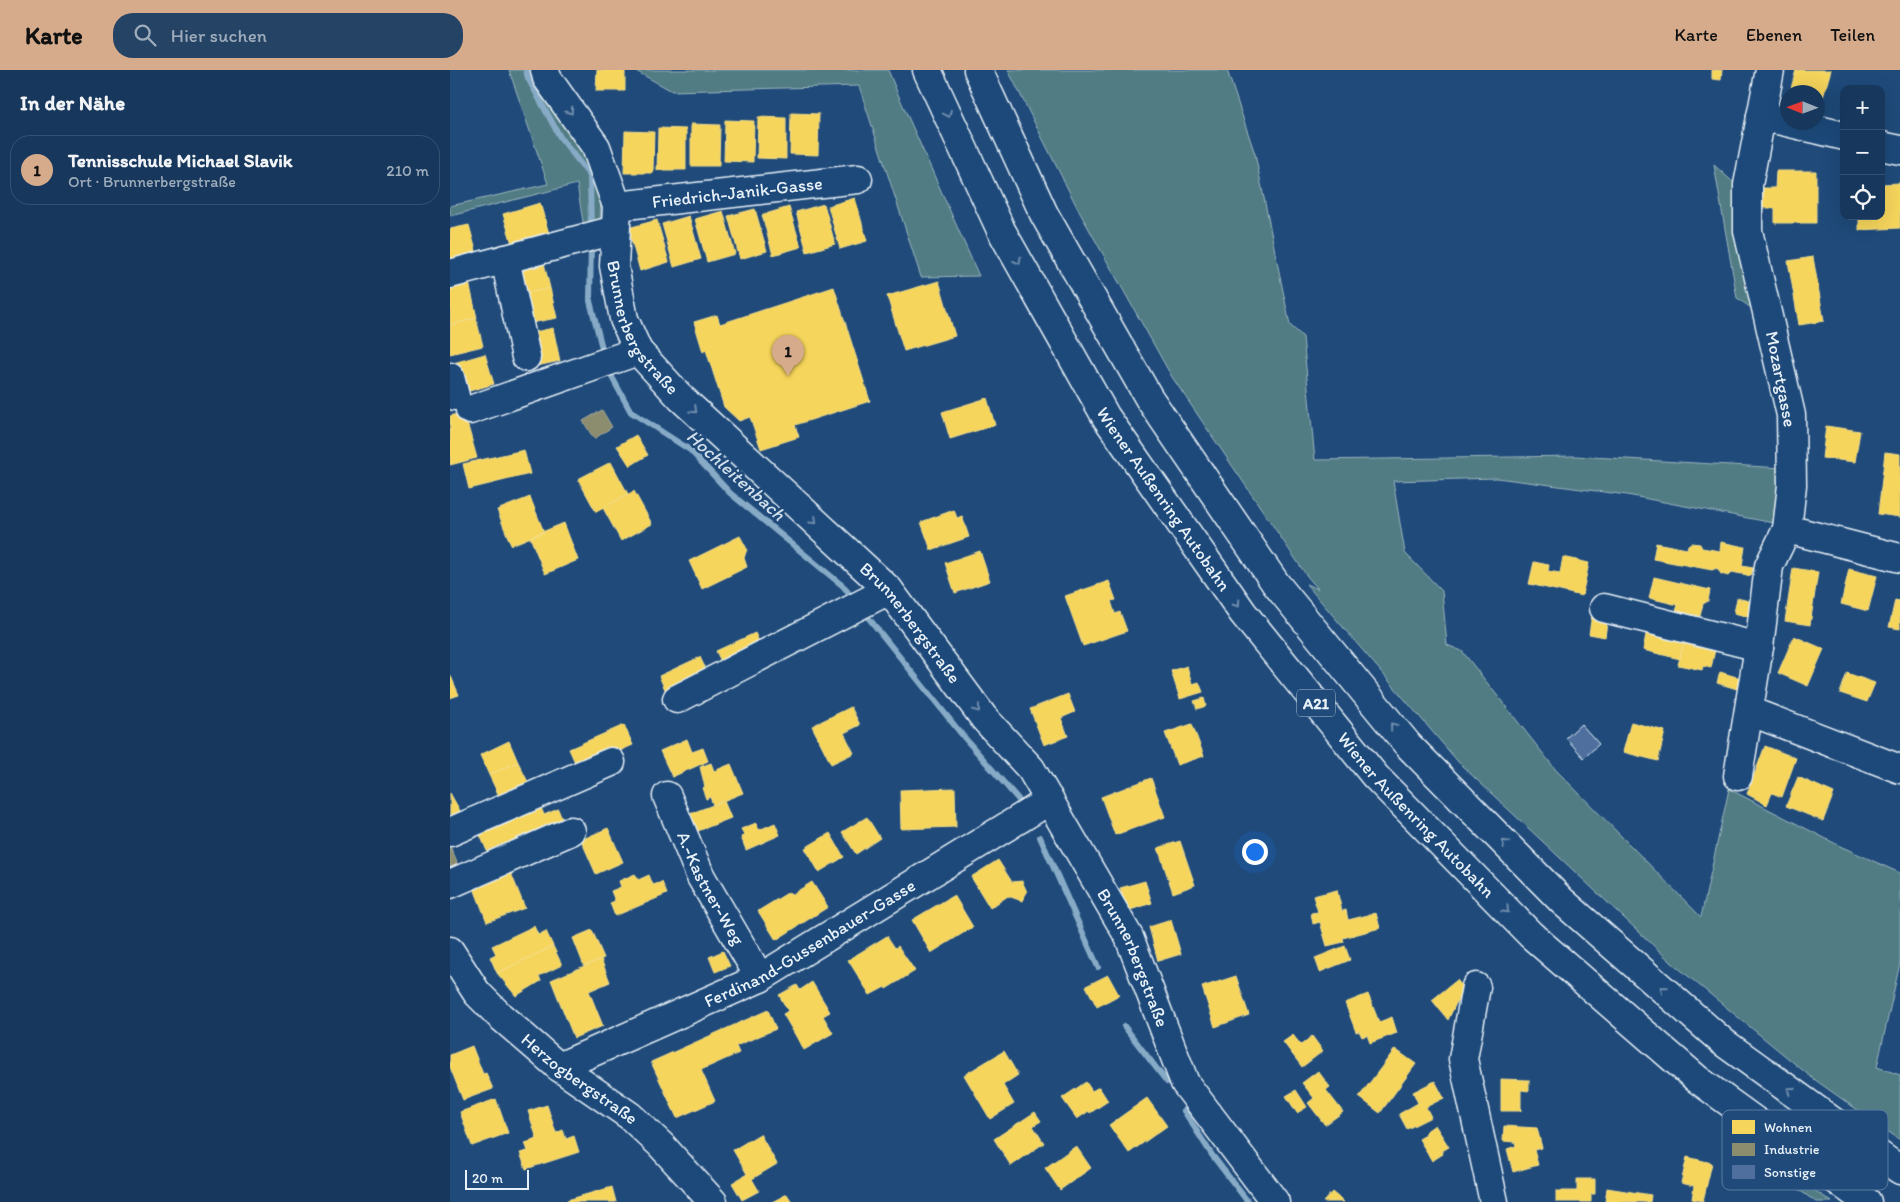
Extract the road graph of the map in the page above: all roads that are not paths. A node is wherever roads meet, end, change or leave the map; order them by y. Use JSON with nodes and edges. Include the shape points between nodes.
{"nodes":[{"id":1,"x":545,"y":70,"type":"edge"},
{"id":2,"x":927,"y":70,"type":"edge"},
{"id":3,"x":978,"y":70,"type":"edge"},
{"id":4,"x":1770,"y":70,"type":"edge"},
{"id":5,"x":1761,"y":116,"type":"junction"},
{"id":6,"x":1840,"y":135,"type":"edge"},
{"id":7,"x":1885,"y":147,"type":"edge"},
{"id":8,"x":1900,"y":150,"type":"edge"},
{"id":9,"x":858,"y":179,"type":"dead end"},
{"id":10,"x":602,"y":227,"type":"junction"},
{"id":11,"x":505,"y":259,"type":"junction"},
{"id":12,"x":450,"y":274,"type":"edge"},
{"id":13,"x":638,"y":351,"type":"junction"},
{"id":14,"x":526,"y":357,"type":"dead end"},
{"id":15,"x":458,"y":395,"type":"edge"},
{"id":16,"x":1787,"y":529,"type":"junction"},
{"id":17,"x":1900,"y":558,"type":"edge"},
{"id":18,"x":870,"y":600,"type":"junction"},
{"id":19,"x":1604,"y":608,"type":"dead end"},
{"id":20,"x":1759,"y":647,"type":"junction"},
{"id":21,"x":677,"y":699,"type":"dead end"},
{"id":22,"x":1749,"y":710,"type":"junction"},
{"id":23,"x":611,"y":762,"type":"dead end"},
{"id":24,"x":1900,"y":769,"type":"edge"},
{"id":25,"x":1738,"y":776,"type":"dead end"},
{"id":26,"x":667,"y":796,"type":"dead end"},
{"id":27,"x":1050,"y":800,"type":"junction"},
{"id":28,"x":571,"y":831,"type":"dead end"},
{"id":29,"x":450,"y":832,"type":"edge"},
{"id":30,"x":450,"y":884,"type":"edge"},
{"id":31,"x":450,"y":951,"type":"edge"},
{"id":32,"x":760,"y":978,"type":"junction"},
{"id":33,"x":1476,"y":987,"type":"dead end"},
{"id":34,"x":559,"y":1067,"type":"junction"},
{"id":35,"x":1740,"y":1110,"type":"edge"},
{"id":36,"x":1817,"y":1110,"type":"edge"},
{"id":37,"x":1888,"y":1161,"type":"edge"},
{"id":38,"x":1900,"y":1170,"type":"edge"},
{"id":39,"x":1850,"y":1190,"type":"edge"},
{"id":40,"x":713,"y":1202,"type":"edge"},
{"id":41,"x":1274,"y":1202,"type":"edge"},
{"id":42,"x":1494,"y":1202,"type":"edge"},
{"id":43,"x":1867,"y":1202,"type":"edge"}],
"edges":[{"from":1,"to":10,"type":"main road","name":"Brunnerbergstraße","one_way":true,"via":[[547,78],[596,147]]},
{"from":2,"to":35,"type":"main road","name":"Wiener Außenring Autobahn","number":"A21","one_way":true,"via":[[1001,230],[1106,417],[1243,613],[1375,776],[1531,936],[1697,1079]]},
{"from":36,"to":3,"type":"main road","number":"A21","one_way":true,"via":[[1723,1042],[1562,901],[1408,745],[1276,584],[1149,398],[1044,214]]},
{"from":4,"to":5,"type":"main road","name":"Mozartgasse"},
{"from":5,"to":6,"type":"main road"},
{"from":5,"to":16,"type":"main road","name":"Mozartgasse","via":[[1748,185],[1748,231],[1791,416],[1792,485]]},
{"from":7,"to":8,"type":"main road"},
{"from":9,"to":10,"type":"main road","name":"Friedrich-Janik-Gasse"},
{"from":10,"to":11,"type":"main road","name":"Friedrich-Janik-Gasse"},
{"from":10,"to":13,"type":"main road","name":"Brunnerbergstraße","via":[[614,266],[624,319]]},
{"from":11,"to":12,"type":"main road","name":"Friedrich-Janik-Gasse"},
{"from":11,"to":14,"type":"main road"},
{"from":13,"to":15,"type":"main road","via":[[602,363]]},
{"from":13,"to":18,"type":"main road","name":"Brunnerbergstraße","one_way":true},
{"from":16,"to":17,"type":"main road"},
{"from":16,"to":20,"type":"main road","name":"Mozartgasse","via":[[1769,566]]},
{"from":18,"to":21,"type":"main road"},
{"from":18,"to":27,"type":"main road","name":"Brunnerbergstraße","one_way":true,"via":[[1031,769]]},
{"from":19,"to":20,"type":"main road"},
{"from":20,"to":22,"type":"main road","name":"Mozartgasse"},
{"from":22,"to":24,"type":"main road"},
{"from":22,"to":25,"type":"main road","name":"Mozartgasse"},
{"from":23,"to":29,"type":"main road"},
{"from":26,"to":32,"type":"main road","name":"A.-Kastner-Weg","via":[[701,877]]},
{"from":27,"to":32,"type":"main road","name":"Ferdinand-Gussenbauer-Gasse"},
{"from":27,"to":41,"type":"main road","name":"Brunnerbergstraße","via":[[1129,937],[1185,1083]]},
{"from":28,"to":30,"type":"main road"},
{"from":31,"to":34,"type":"main road","name":"Herzogbergstraße","via":[[477,993]]},
{"from":32,"to":34,"type":"main road","name":"Ferdinand-Gussenbauer-Gasse"},
{"from":33,"to":42,"type":"main road","via":[[1463,1059]]},
{"from":34,"to":40,"type":"main road","name":"Herzogbergstraße","via":[[630,1116]]},
{"from":38,"to":37,"type":"main road","number":"A21","one_way":true},
{"from":39,"to":43,"type":"main road","name":"Wiener Außenring Autobahn","number":"A21","one_way":true}]}
